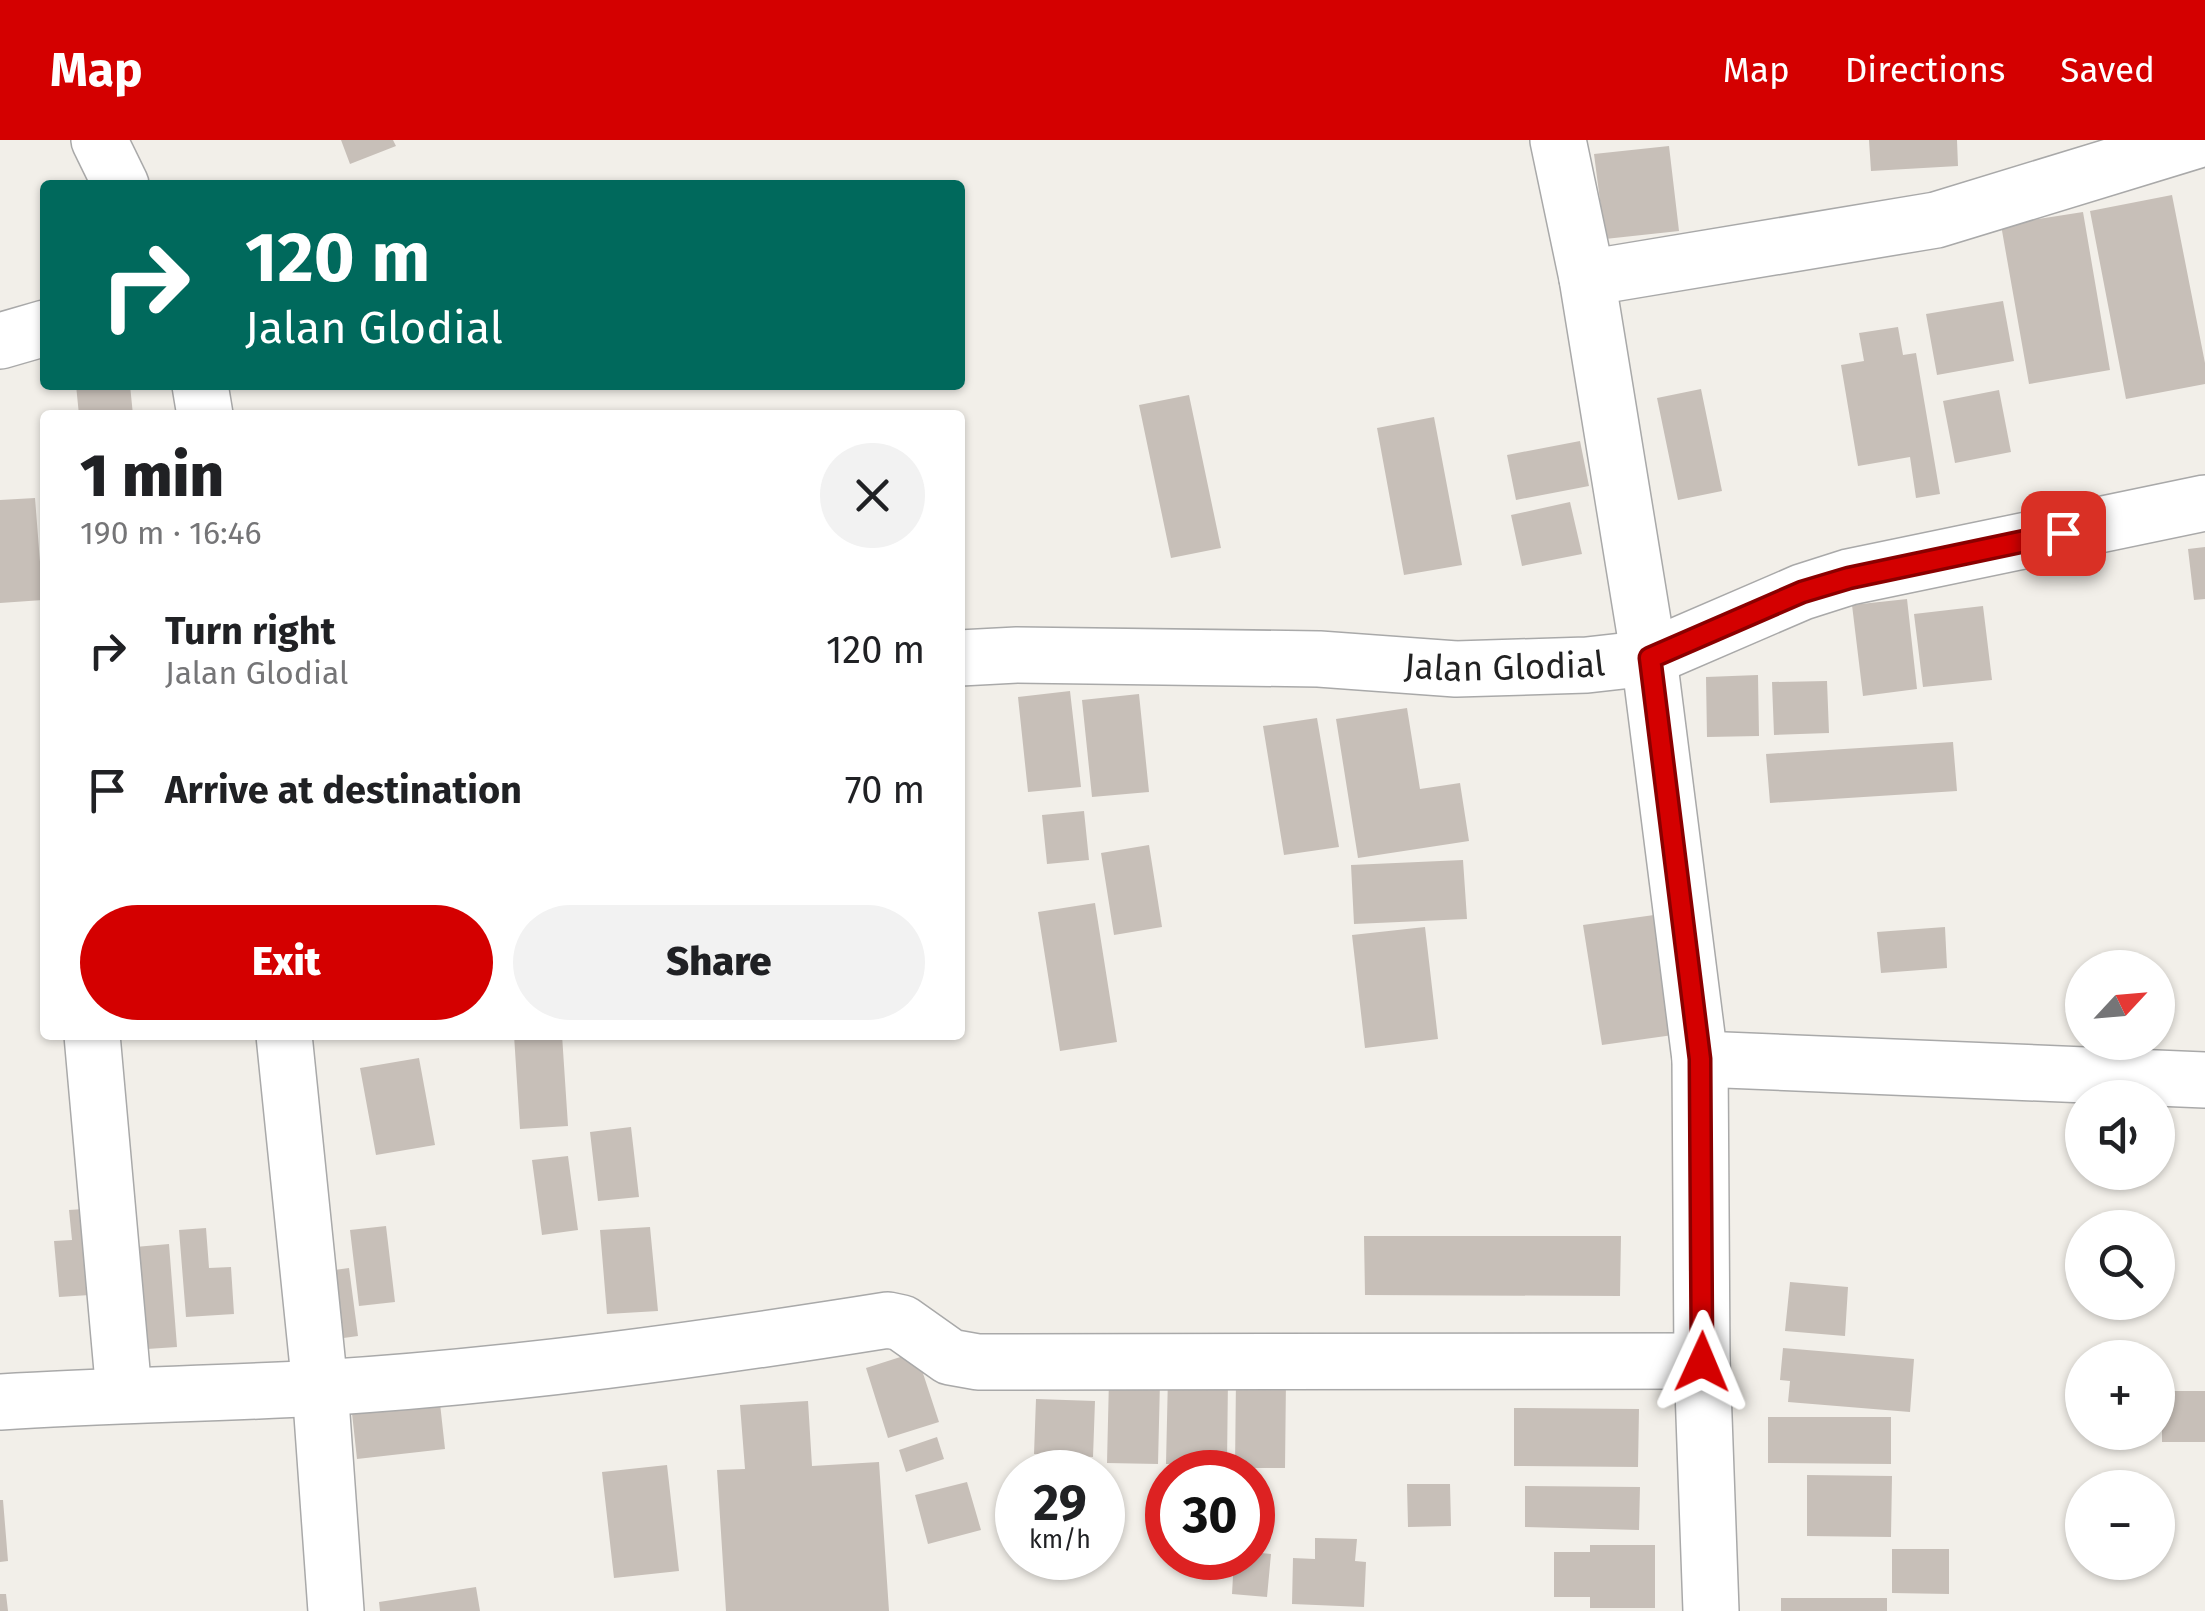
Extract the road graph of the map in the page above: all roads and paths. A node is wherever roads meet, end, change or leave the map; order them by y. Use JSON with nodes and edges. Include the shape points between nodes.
{"nodes":[{"id":1,"x":100,"y":140,"type":"edge"},
{"id":2,"x":1558,"y":140,"type":"edge"},
{"id":3,"x":2198,"y":140,"type":"edge"},
{"id":4,"x":119,"y":180,"type":"edge"},
{"id":5,"x":1587,"y":278,"type":"junction"},
{"id":6,"x":40,"y":329,"type":"edge"},
{"id":7,"x":0,"y":340,"type":"edge"},
{"id":8,"x":2205,"y":503,"type":"edge"},
{"id":9,"x":965,"y":658,"type":"edge"},
{"id":10,"x":1650,"y":658,"type":"junction"},
{"id":11,"x":92,"y":1040,"type":"edge"},
{"id":12,"x":285,"y":1040,"type":"edge"},
{"id":13,"x":1700,"y":1059,"type":"junction"},
{"id":14,"x":2205,"y":1080,"type":"edge"},
{"id":15,"x":1702,"y":1362,"type":"junction"},
{"id":16,"x":320,"y":1388,"type":"junction"},
{"id":17,"x":124,"y":1394,"type":"junction"},
{"id":18,"x":0,"y":1402,"type":"edge"},
{"id":19,"x":336,"y":1611,"type":"edge"},
{"id":20,"x":1710,"y":1611,"type":"edge"}],
"edges":[{"from":1,"to":4,"type":"street"},
{"from":2,"to":5,"type":"street"},
{"from":3,"to":5,"type":"street","via":[[1936,220]]},
{"from":5,"to":10,"type":"street"},
{"from":6,"to":7,"type":"street"},
{"from":8,"to":10,"type":"street","name":"Jalan Glodial","via":[[1849,578]]},
{"from":9,"to":10,"type":"street","name":"Jalan Glodial","via":[[1320,659],[1456,669]]},
{"from":10,"to":13,"type":"street"},
{"from":11,"to":17,"type":"street"},
{"from":12,"to":16,"type":"street"},
{"from":13,"to":14,"type":"street"},
{"from":13,"to":15,"type":"street"},
{"from":15,"to":16,"type":"street","via":[[978,1362],[950,1357],[888,1320],[674,1354]]},
{"from":15,"to":20,"type":"street"},
{"from":16,"to":17,"type":"street"},
{"from":16,"to":19,"type":"street"},
{"from":17,"to":18,"type":"street"}]}
